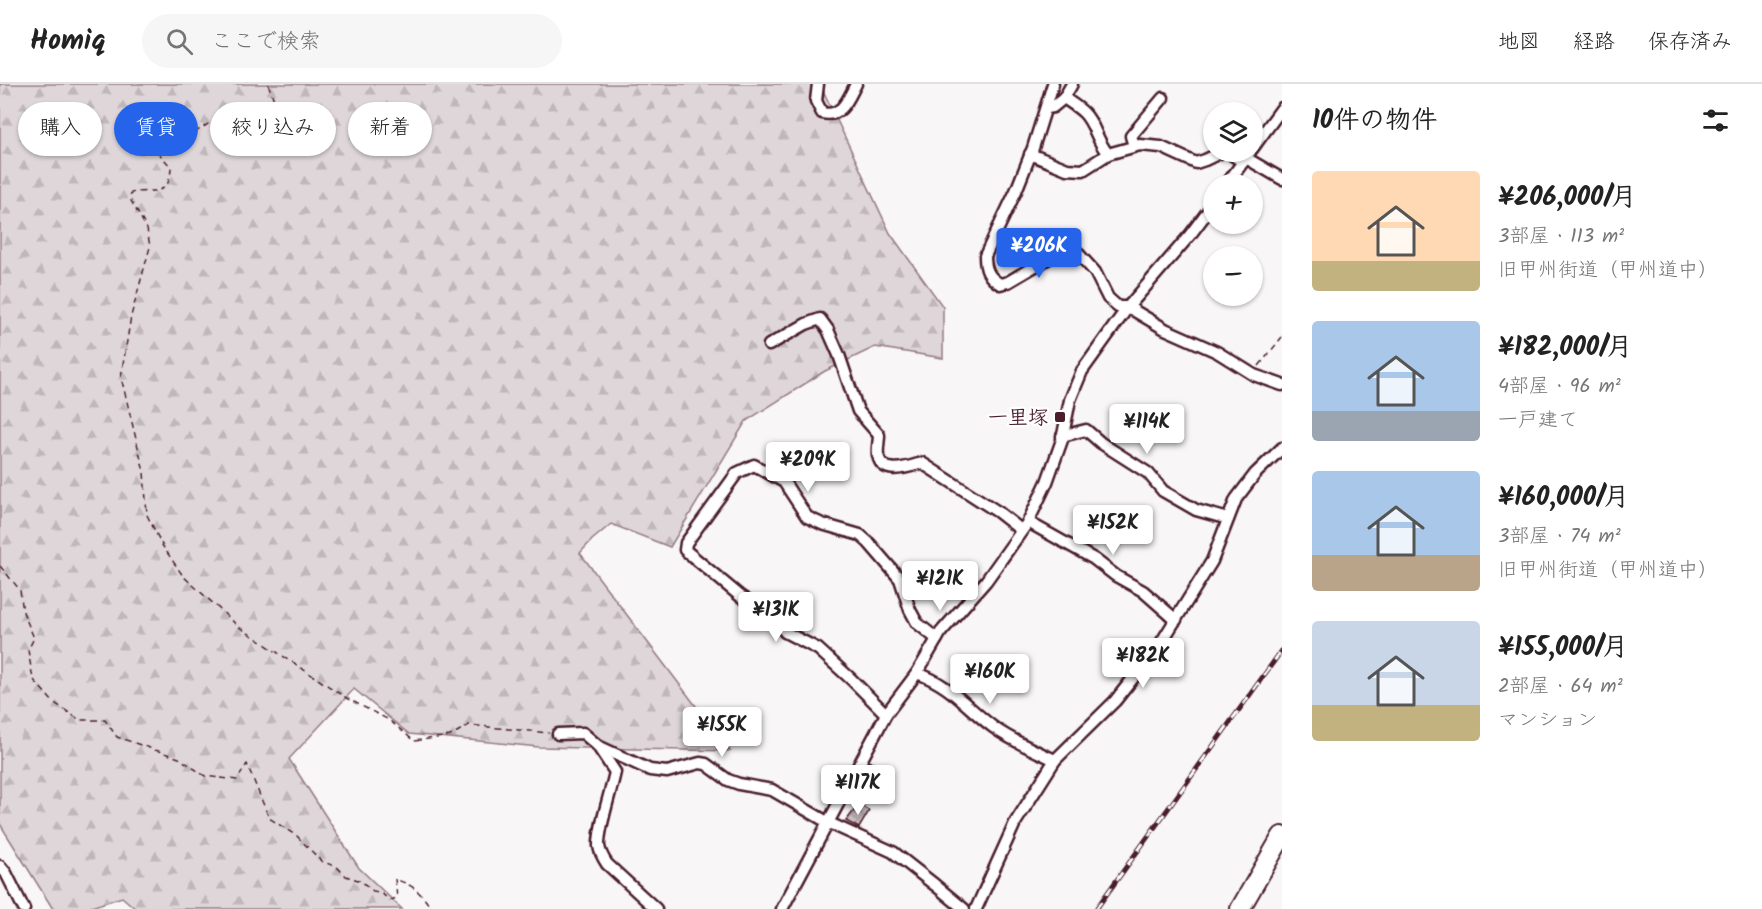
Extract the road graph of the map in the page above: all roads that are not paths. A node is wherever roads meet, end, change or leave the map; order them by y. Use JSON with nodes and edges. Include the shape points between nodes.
{"nodes":[{"id":1,"x":818,"y":84,"type":"edge"},
{"id":2,"x":856,"y":84,"type":"edge"},
{"id":3,"x":1053,"y":84,"type":"edge"},
{"id":4,"x":1072,"y":84,"type":"edge"},
{"id":5,"x":1064,"y":98,"type":"junction"},
{"id":6,"x":1163,"y":98,"type":"dead end"},
{"id":7,"x":1047,"y":108,"type":"junction"},
{"id":8,"x":1282,"y":108,"type":"edge"},
{"id":9,"x":1263,"y":134,"type":"edge"},
{"id":10,"x":1134,"y":146,"type":"junction"},
{"id":11,"x":1030,"y":154,"type":"junction"},
{"id":12,"x":1108,"y":154,"type":"junction"},
{"id":13,"x":1203,"y":161,"type":"edge"},
{"id":14,"x":1258,"y":162,"type":"edge"},
{"id":15,"x":1282,"y":179,"type":"edge"},
{"id":16,"x":1203,"y":218,"type":"edge"},
{"id":17,"x":1128,"y":307,"type":"junction"},
{"id":18,"x":769,"y":345,"type":"dead end"},
{"id":19,"x":1282,"y":385,"type":"edge"},
{"id":20,"x":1062,"y":436,"type":"junction"},
{"id":21,"x":1282,"y":448,"type":"edge"},
{"id":22,"x":1227,"y":519,"type":"junction"},
{"id":23,"x":1025,"y":526,"type":"junction"},
{"id":24,"x":1176,"y":620,"type":"junction"},
{"id":25,"x":937,"y":639,"type":"junction"},
{"id":26,"x":917,"y":673,"type":"junction"},
{"id":27,"x":886,"y":714,"type":"junction"},
{"id":28,"x":558,"y":734,"type":"road end"},
{"id":29,"x":598,"y":746,"type":"junction"},
{"id":30,"x":1055,"y":760,"type":"junction"},
{"id":31,"x":829,"y":823,"type":"junction"},
{"id":32,"x":1282,"y":836,"type":"edge"},
{"id":33,"x":0,"y":866,"type":"edge"},
{"id":34,"x":24,"y":909,"type":"edge"},
{"id":35,"x":656,"y":909,"type":"edge"},
{"id":36,"x":782,"y":909,"type":"edge"},
{"id":37,"x":963,"y":909,"type":"edge"},
{"id":38,"x":976,"y":909,"type":"edge"},
{"id":39,"x":1240,"y":909,"type":"edge"}],
"edges":[{"from":1,"to":2,"type":"street","via":[[816,100],[822,113],[829,115],[842,109]]},
{"from":3,"to":7,"type":"street"},
{"from":4,"to":5,"type":"street"},
{"from":5,"to":7,"type":"street"},
{"from":5,"to":12,"type":"street","via":[[1085,113]]},
{"from":6,"to":10,"type":"street","via":[[1131,136]]},
{"from":7,"to":11,"type":"street"},
{"from":8,"to":9,"type":"street"},
{"from":10,"to":12,"type":"street"},
{"from":10,"to":13,"type":"street","via":[[1161,147],[1196,163]]},
{"from":11,"to":12,"type":"street","via":[[1067,169],[1083,170]]},
{"from":11,"to":17,"type":"street","via":[[985,256],[990,276],[1000,284],[1008,282],[1066,248],[1075,250],[1095,272],[1108,298],[1118,307]]},
{"from":14,"to":15,"type":"street"},
{"from":16,"to":17,"type":"street"},
{"from":17,"to":19,"type":"street","via":[[1253,374]]},
{"from":17,"to":20,"type":"street","via":[[1082,371]]},
{"from":18,"to":23,"type":"street","via":[[820,320],[839,356],[858,411],[879,435],[878,455],[883,465],[894,470],[922,463]]},
{"from":20,"to":22,"type":"street","via":[[1086,430],[1148,472],[1163,490],[1196,510]]},
{"from":20,"to":23,"type":"street","via":[[1047,482]]},
{"from":21,"to":22,"type":"street","via":[[1255,474]]},
{"from":22,"to":24,"type":"street","via":[[1212,561]]},
{"from":23,"to":24,"type":"street","via":[[1094,559],[1143,591]]},
{"from":23,"to":25,"type":"street","via":[[986,581]]},
{"from":24,"to":30,"type":"street","via":[[1115,701]]},
{"from":25,"to":26,"type":"street"},
{"from":25,"to":27,"type":"street","via":[[917,623],[900,579],[869,543],[807,517],[784,482],[754,465],[737,473],[686,543],[685,550],[740,596],[774,618],[785,632],[818,650]]},
{"from":26,"to":27,"type":"street"},
{"from":26,"to":30,"type":"street","via":[[951,690],[993,727]]},
{"from":27,"to":31,"type":"street"},
{"from":28,"to":29,"type":"street","via":[[583,733]]},
{"from":29,"to":31,"type":"street","via":[[651,770],[667,772],[706,764],[728,780],[772,790]]},
{"from":29,"to":35,"type":"street","via":[[615,772],[600,830],[601,855]]},
{"from":30,"to":38,"type":"street","via":[[1015,823]]},
{"from":31,"to":36,"type":"street"},
{"from":31,"to":37,"type":"street","via":[[892,852]]},
{"from":32,"to":39,"type":"highway"},
{"from":33,"to":34,"type":"street"}]}
